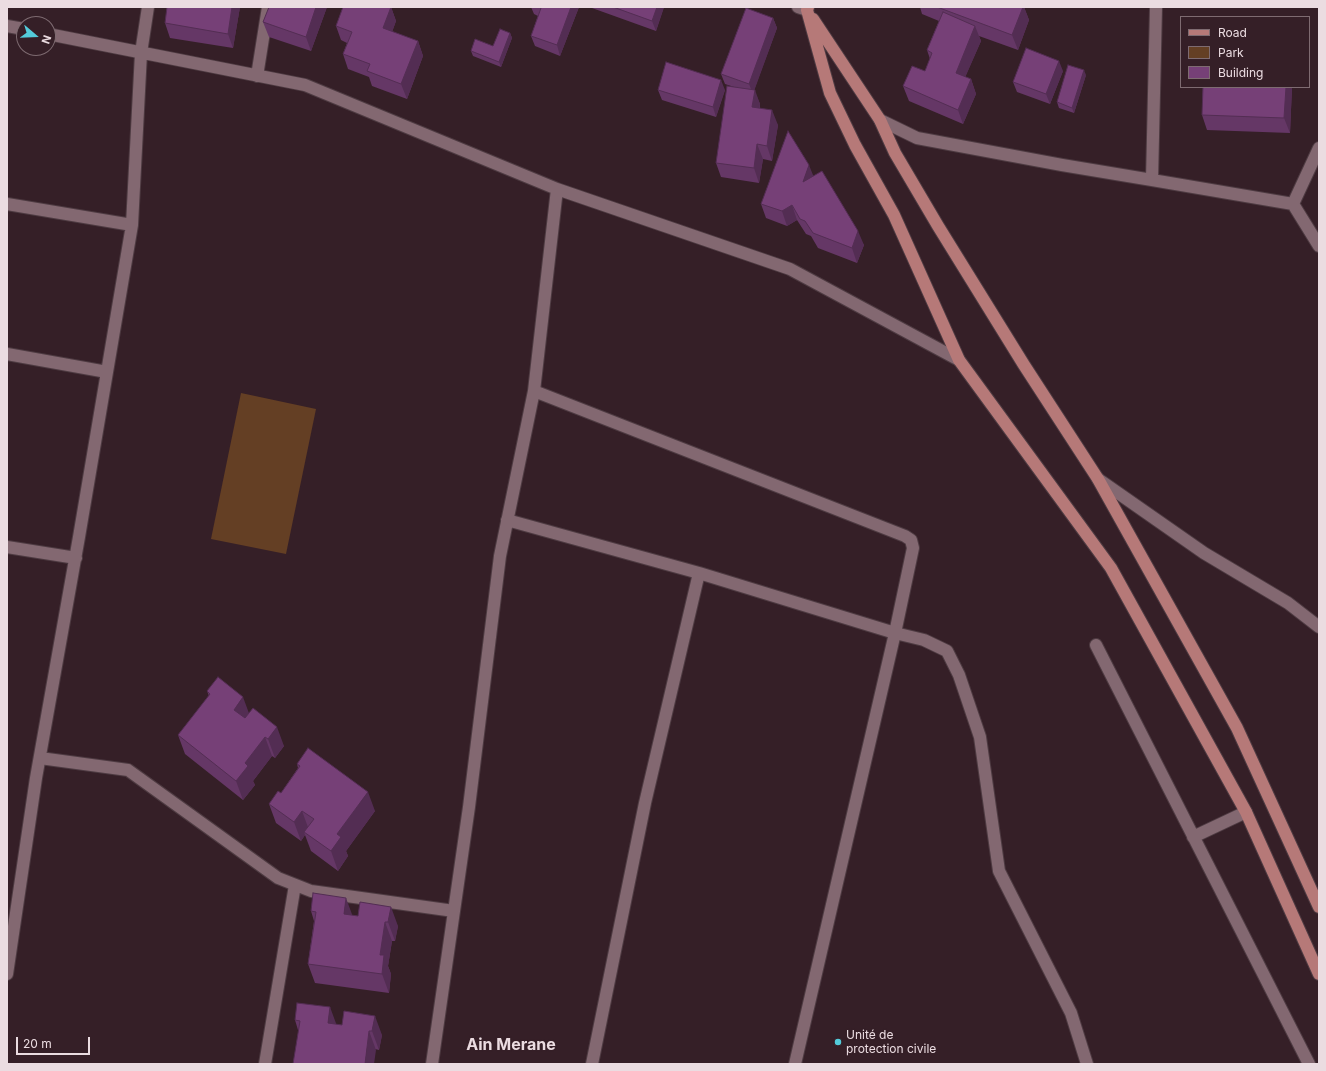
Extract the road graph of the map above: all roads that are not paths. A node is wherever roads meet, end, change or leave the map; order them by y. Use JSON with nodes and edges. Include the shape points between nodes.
{"nodes":[{"id":1,"x":148,"y":7,"type":"edge"},
{"id":2,"x":268,"y":7,"type":"edge"},
{"id":3,"x":1156,"y":7,"type":"edge"},
{"id":4,"x":804,"y":8,"type":"edge"},
{"id":5,"x":56,"y":36,"type":"edge"},
{"id":6,"x":141,"y":53,"type":"junction"},
{"id":7,"x":257,"y":76,"type":"junction"},
{"id":8,"x":880,"y":120,"type":"junction"},
{"id":9,"x":1319,"y":148,"type":"edge"},
{"id":10,"x":1152,"y":180,"type":"junction"},
{"id":11,"x":558,"y":190,"type":"junction"},
{"id":12,"x":7,"y":204,"type":"edge"},
{"id":13,"x":1292,"y":204,"type":"junction"},
{"id":14,"x":132,"y":225,"type":"junction"},
{"id":15,"x":1319,"y":246,"type":"edge"},
{"id":16,"x":7,"y":354,"type":"edge"},
{"id":17,"x":959,"y":360,"type":"junction"},
{"id":18,"x":107,"y":372,"type":"junction"},
{"id":19,"x":534,"y":391,"type":"junction"},
{"id":20,"x":1098,"y":479,"type":"junction"},
{"id":21,"x":507,"y":520,"type":"junction"},
{"id":22,"x":7,"y":547,"type":"edge"},
{"id":23,"x":76,"y":558,"type":"junction"},
{"id":24,"x":699,"y":573,"type":"junction"},
{"id":25,"x":1319,"y":627,"type":"edge"},
{"id":26,"x":895,"y":633,"type":"junction"},
{"id":27,"x":1096,"y":645,"type":"dead end"},
{"id":28,"x":40,"y":758,"type":"junction"},
{"id":29,"x":1246,"y":812,"type":"junction"},
{"id":30,"x":1193,"y":837,"type":"junction"},
{"id":31,"x":295,"y":885,"type":"junction"},
{"id":32,"x":1319,"y":907,"type":"edge"},
{"id":33,"x":454,"y":911,"type":"junction"},
{"id":34,"x":7,"y":974,"type":"edge"},
{"id":35,"x":1319,"y":974,"type":"edge"},
{"id":36,"x":266,"y":1064,"type":"edge"},
{"id":37,"x":432,"y":1064,"type":"edge"},
{"id":38,"x":592,"y":1064,"type":"edge"},
{"id":39,"x":795,"y":1064,"type":"edge"},
{"id":40,"x":1087,"y":1064,"type":"edge"},
{"id":41,"x":1309,"y":1064,"type":"edge"}],
"edges":[{"from":1,"to":6,"type":"street"},
{"from":2,"to":7,"type":"street"},
{"from":3,"to":10,"type":"street"},
{"from":4,"to":8,"type":"main road"},
{"from":4,"to":17,"type":"main road","via":[[830,93],[894,215]]},
{"from":5,"to":6,"type":"street"},
{"from":6,"to":7,"type":"street"},
{"from":6,"to":14,"type":"street"},
{"from":7,"to":11,"type":"street","via":[[305,85]]},
{"from":8,"to":10,"type":"street","via":[[917,138]]},
{"from":8,"to":20,"type":"main road","via":[[895,153],[938,226]]},
{"from":9,"to":13,"type":"street"},
{"from":10,"to":13,"type":"street"},
{"from":11,"to":17,"type":"street","via":[[790,269]]},
{"from":11,"to":19,"type":"street"},
{"from":12,"to":14,"type":"street"},
{"from":13,"to":15,"type":"street"},
{"from":14,"to":18,"type":"street"},
{"from":16,"to":18,"type":"street"},
{"from":17,"to":29,"type":"main road","via":[[1111,568]]},
{"from":18,"to":23,"type":"street"},
{"from":19,"to":21,"type":"street"},
{"from":19,"to":26,"type":"street","via":[[911,540],[913,548]]},
{"from":20,"to":25,"type":"street","via":[[1204,553],[1288,603]]},
{"from":20,"to":32,"type":"main road","via":[[1237,728]]},
{"from":21,"to":24,"type":"street"},
{"from":21,"to":33,"type":"street","via":[[500,556]]},
{"from":22,"to":23,"type":"street"},
{"from":23,"to":28,"type":"street"},
{"from":24,"to":26,"type":"street"},
{"from":24,"to":38,"type":"street","via":[[645,803]]},
{"from":26,"to":39,"type":"street"},
{"from":26,"to":40,"type":"street","via":[[924,640],[947,651],[959,675],[980,737],[999,870],[1071,1013]]},
{"from":27,"to":30,"type":"street"},
{"from":28,"to":31,"type":"street","via":[[128,770],[278,878]]},
{"from":28,"to":34,"type":"street"},
{"from":29,"to":30,"type":"street"},
{"from":29,"to":35,"type":"main road"},
{"from":30,"to":41,"type":"street"},
{"from":31,"to":33,"type":"street","via":[[310,892]]},
{"from":31,"to":36,"type":"street"},
{"from":33,"to":37,"type":"street"}]}
